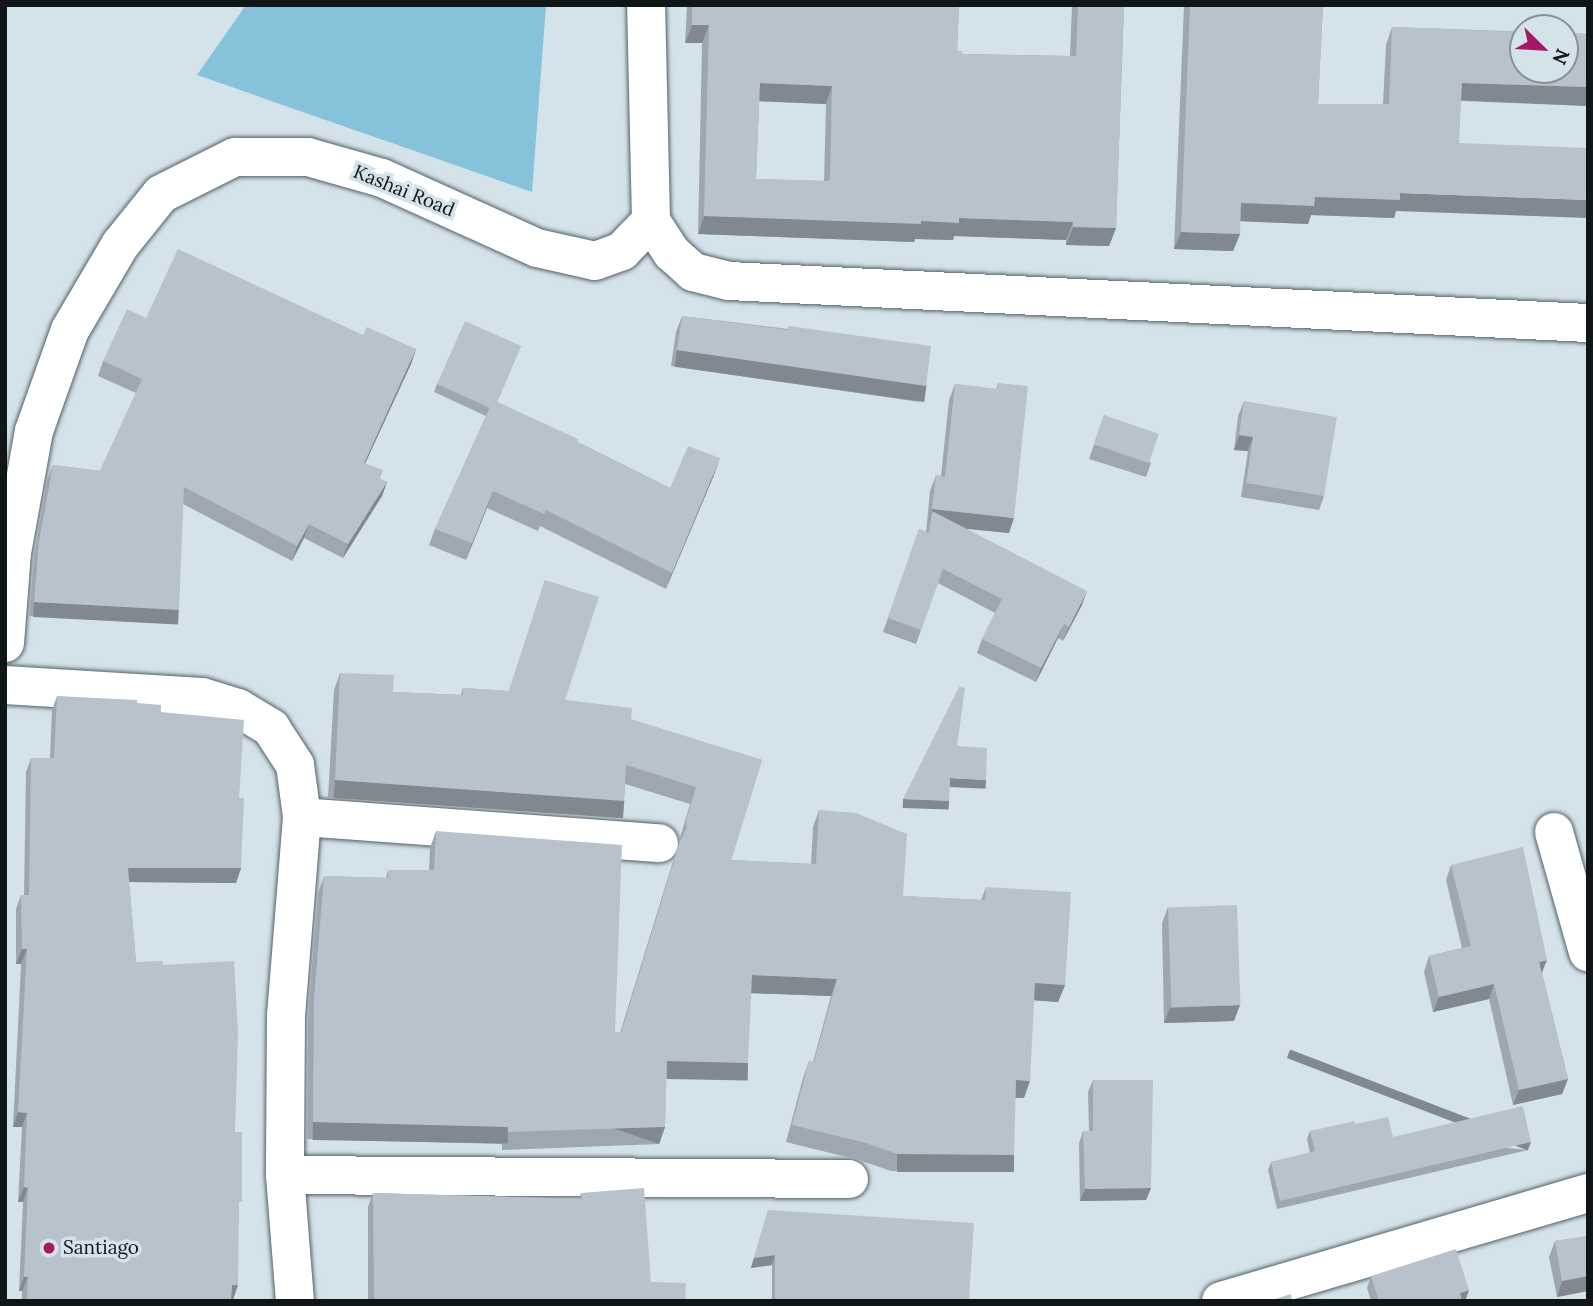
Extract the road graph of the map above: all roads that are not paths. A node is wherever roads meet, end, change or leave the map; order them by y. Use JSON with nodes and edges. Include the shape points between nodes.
{"nodes":[{"id":1,"x":646,"y":5,"type":"edge"},
{"id":2,"x":651,"y":221,"type":"junction"},
{"id":3,"x":1588,"y":323,"type":"edge"},
{"id":4,"x":5,"y":643,"type":"edge"},
{"id":5,"x":5,"y":685,"type":"edge"},
{"id":6,"x":302,"y":817,"type":"junction"},
{"id":7,"x":1554,"y":832,"type":"dead end"},
{"id":8,"x":659,"y":843,"type":"dead end"},
{"id":9,"x":1588,"y":952,"type":"edge"},
{"id":10,"x":285,"y":1175,"type":"junction"},
{"id":11,"x":849,"y":1179,"type":"dead end"},
{"id":12,"x":1588,"y":1193,"type":"edge"},
{"id":13,"x":295,"y":1301,"type":"edge"},
{"id":14,"x":1221,"y":1301,"type":"edge"}],
"edges":[{"from":1,"to":2,"type":"street"},
{"from":2,"to":3,"type":"street","via":[[672,253],[693,272],[729,281]]},
{"from":2,"to":4,"type":"street","name":"Kashai Road","via":[[622,251],[595,261],[537,248],[382,178],[308,157],[235,157],[161,194],[120,245],[70,330],[34,431],[12,553]]},
{"from":5,"to":6,"type":"street","via":[[202,697],[238,708],[271,728],[295,765]]},
{"from":6,"to":8,"type":"street"},
{"from":6,"to":10,"type":"street","via":[[286,1015]]},
{"from":7,"to":9,"type":"street"},
{"from":10,"to":11,"type":"street"},
{"from":10,"to":13,"type":"street"},
{"from":12,"to":14,"type":"street"}]}
